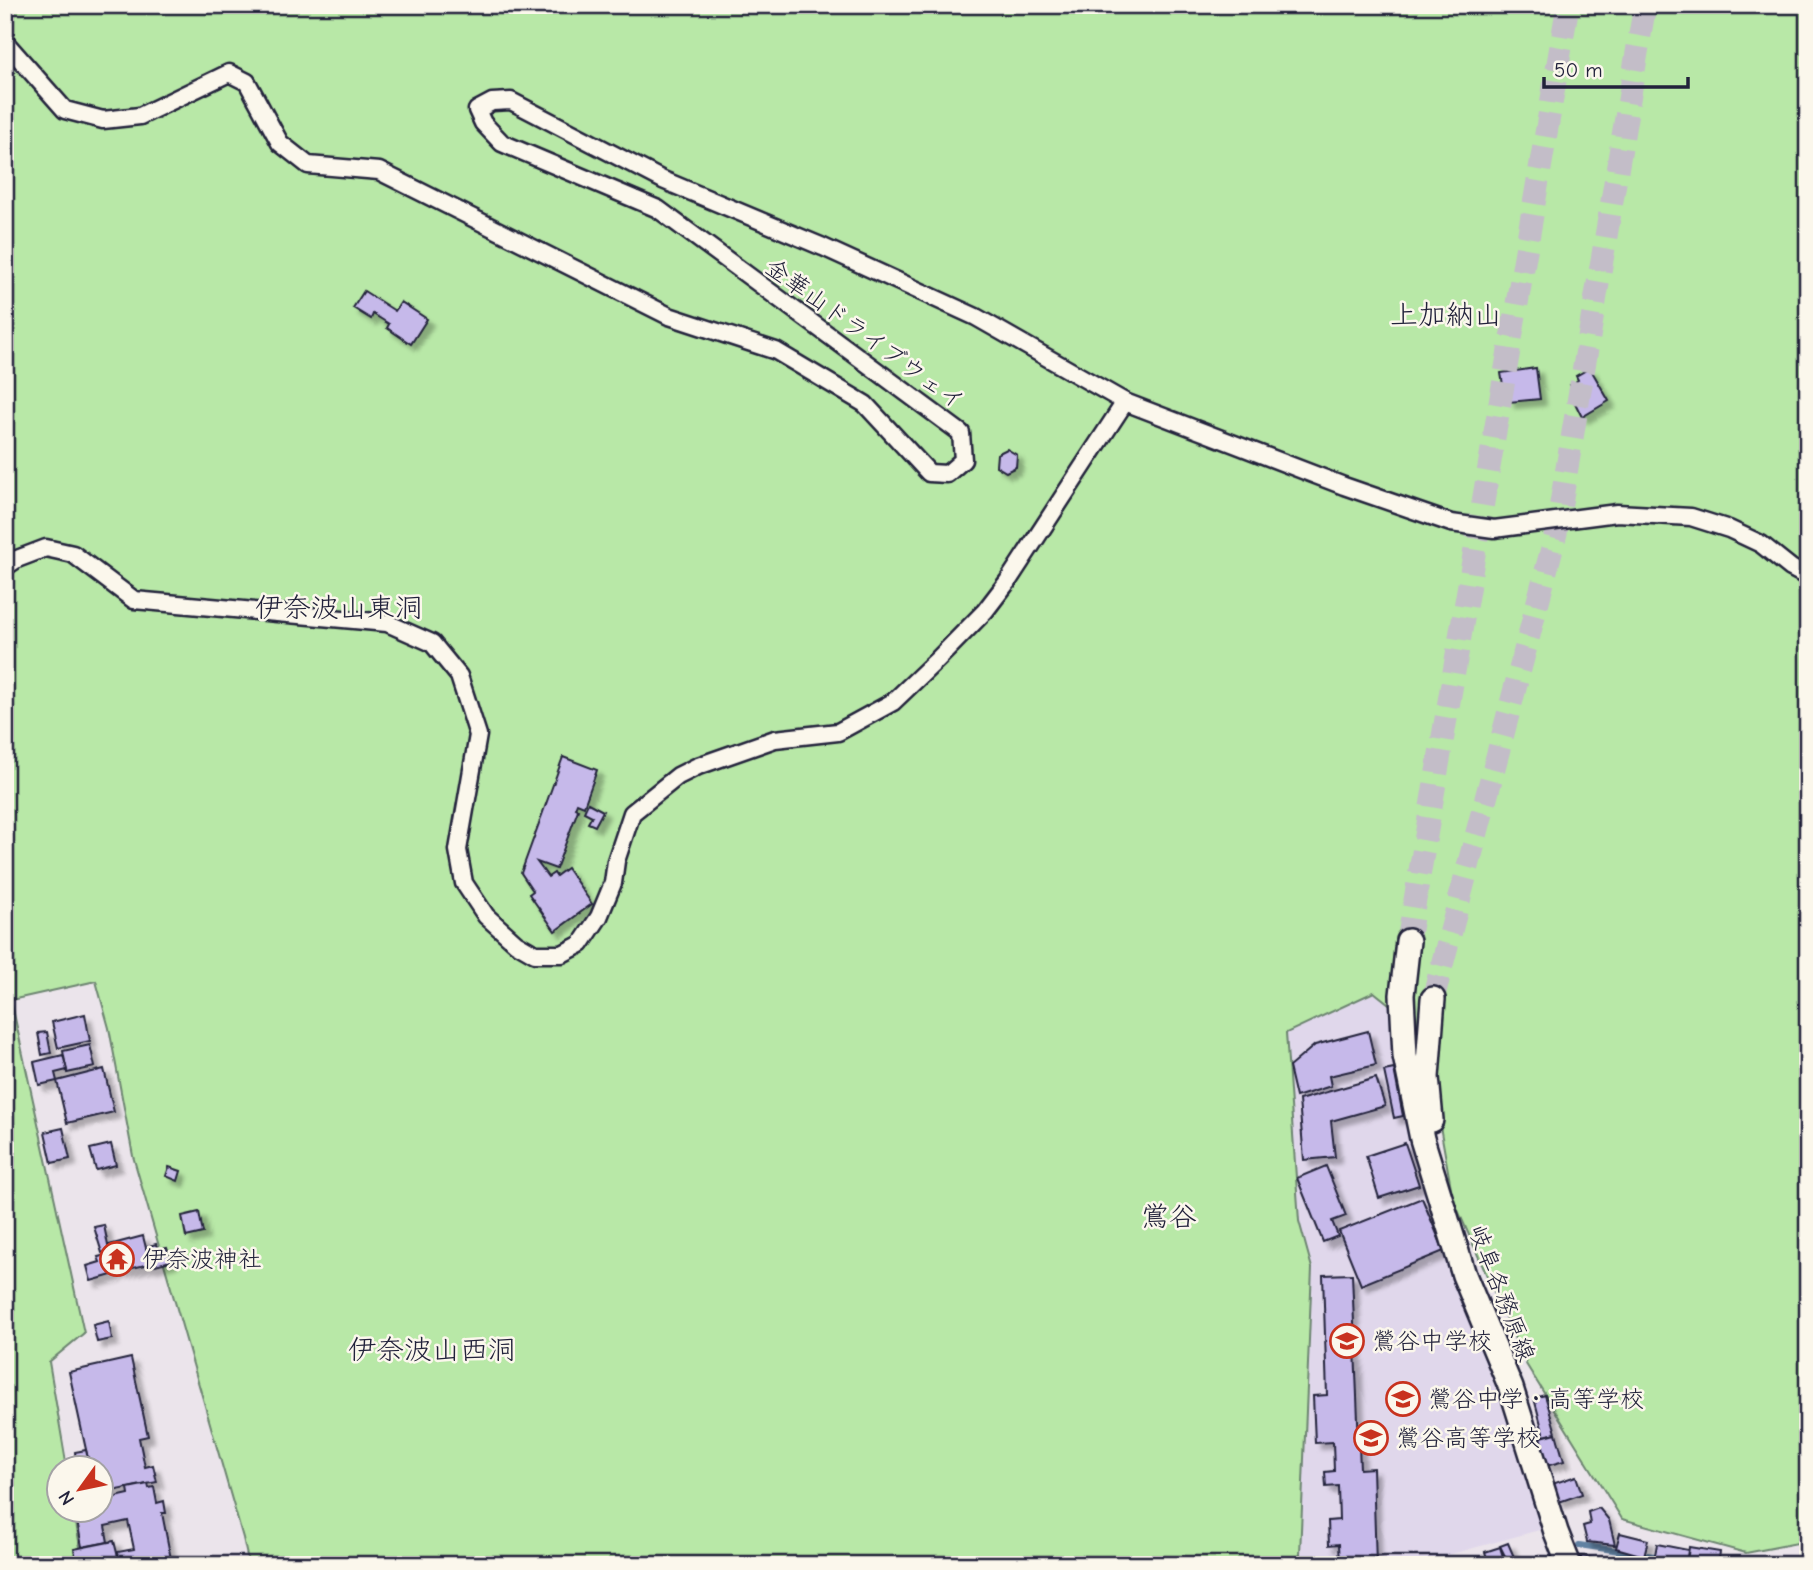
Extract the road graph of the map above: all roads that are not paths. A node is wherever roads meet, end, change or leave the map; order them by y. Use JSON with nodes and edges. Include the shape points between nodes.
{"nodes":[{"id":1,"x":5,"y":42,"type":"edge"},
{"id":2,"x":1125,"y":402,"type":"junction"},
{"id":3,"x":5,"y":567,"type":"edge"},
{"id":4,"x":1808,"y":577,"type":"edge"},
{"id":5,"x":1408,"y":941,"type":"tunnel mouth"},
{"id":6,"x":1433,"y":999,"type":"tunnel mouth"},
{"id":7,"x":1439,"y":1200,"type":"junction"},
{"id":8,"x":1569,"y":1565,"type":"edge"}],
"edges":[{"from":1,"to":2,"type":"street","name":"金華山ドライブウェイ","via":[[65,110],[103,120],[140,117],[229,73],[247,82],[280,143],[309,165],[379,171],[669,316],[776,351],[866,404],[929,473],[947,474],[963,460],[961,433],[658,209],[502,143],[477,110],[492,102],[511,101],[663,180],[976,317]]},
{"from":2,"to":3,"type":"street","via":[[1008,581],[938,659],[893,702],[838,732],[775,739],[678,776],[632,813],[599,917],[581,944],[562,954],[535,954],[516,943],[486,916],[464,883],[458,850],[478,735],[459,676],[432,643],[387,623],[134,600],[73,554],[46,548]]},
{"from":2,"to":4,"type":"street","name":"金華山ドライブウェイ","via":[[1451,523],[1494,529],[1617,513],[1691,517],[1761,544]]},
{"from":5,"to":7,"type":"main road","name":"岐阜各務原線","via":[[1402,995],[1405,1056]]},
{"from":6,"to":7,"type":"main road","name":"岐阜各務原線","via":[[1427,1077]]},
{"from":7,"to":8,"type":"main road","name":"岐阜各務原線","via":[[1511,1388]]}]}
